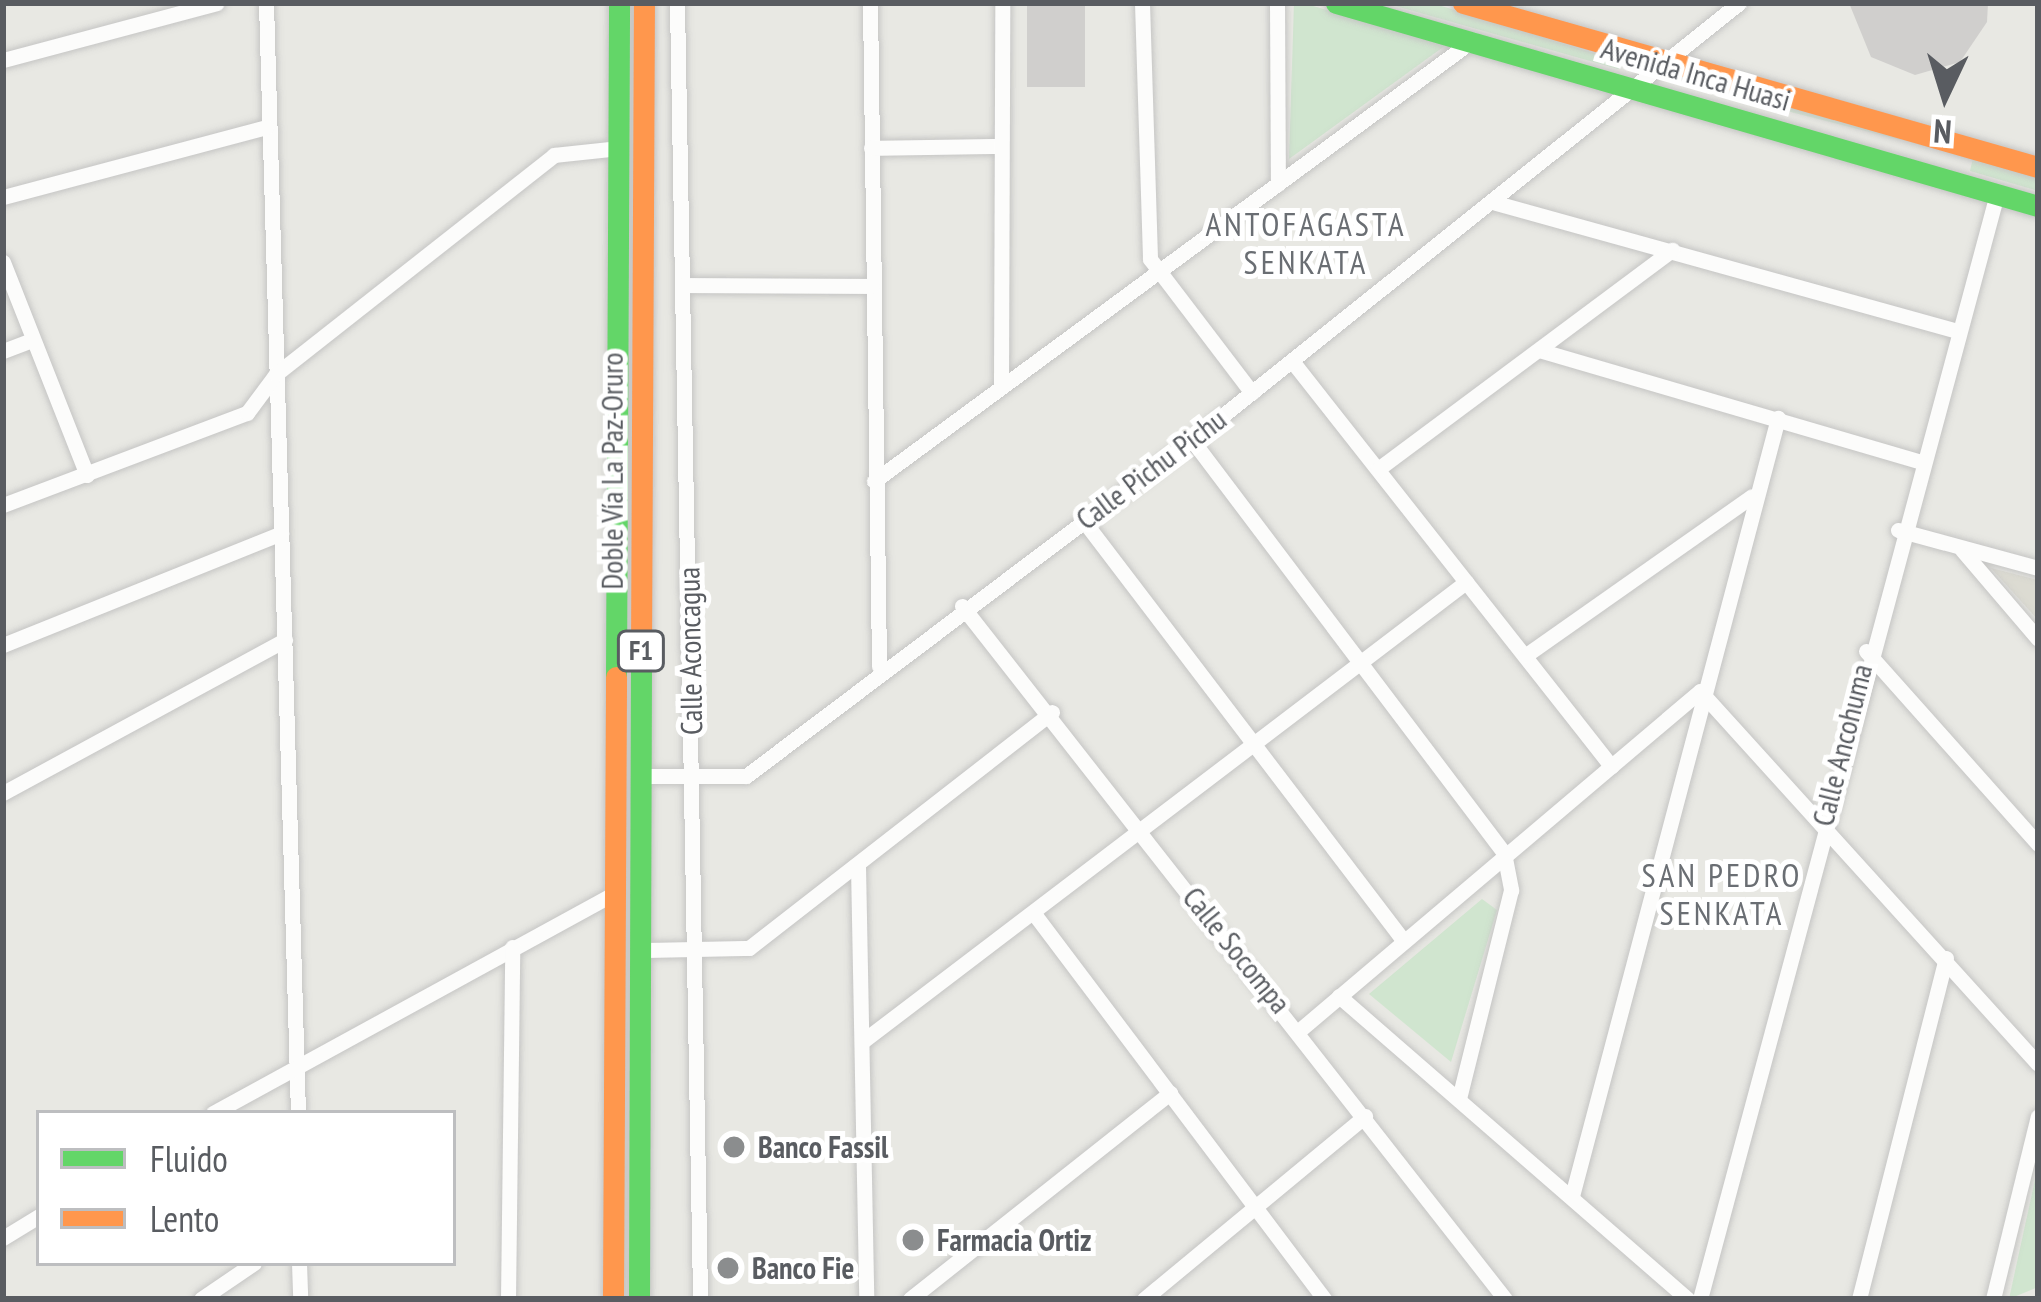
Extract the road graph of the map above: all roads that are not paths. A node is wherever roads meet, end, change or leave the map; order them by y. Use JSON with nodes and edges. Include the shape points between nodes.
{"nodes":[{"id":1,"x":217,"y":3,"type":"edge"},
{"id":2,"x":266,"y":3,"type":"edge"},
{"id":3,"x":620,"y":3,"type":"edge"},
{"id":4,"x":644,"y":3,"type":"edge"},
{"id":5,"x":677,"y":3,"type":"edge"},
{"id":6,"x":870,"y":3,"type":"edge"},
{"id":7,"x":1002,"y":3,"type":"edge"},
{"id":8,"x":1142,"y":3,"type":"edge"},
{"id":9,"x":1276,"y":3,"type":"edge"},
{"id":10,"x":1336,"y":3,"type":"edge"},
{"id":11,"x":1463,"y":3,"type":"edge"},
{"id":12,"x":1739,"y":3,"type":"edge"},
{"id":13,"x":1473,"y":40,"type":"junction"},
{"id":14,"x":3,"y":59,"type":"edge"},
{"id":15,"x":1667,"y":59,"type":"junction"},
{"id":16,"x":1632,"y":86,"type":"junction"},
{"id":17,"x":266,"y":127,"type":"junction"},
{"id":18,"x":1936,"y":137,"type":"junction"},
{"id":19,"x":1001,"y":146,"type":"junction"},
{"id":20,"x":619,"y":148,"type":"junction"},
{"id":21,"x":871,"y":148,"type":"junction"},
{"id":22,"x":2038,"y":166,"type":"edge"},
{"id":23,"x":1929,"y":174,"type":"junction"},
{"id":24,"x":1278,"y":184,"type":"junction"},
{"id":25,"x":1997,"y":194,"type":"junction"},
{"id":26,"x":3,"y":197,"type":"edge"},
{"id":27,"x":1496,"y":203,"type":"junction"},
{"id":28,"x":2038,"y":206,"type":"edge"},
{"id":29,"x":1672,"y":250,"type":"junction"},
{"id":30,"x":3,"y":262,"type":"edge"},
{"id":31,"x":1162,"y":275,"type":"junction"},
{"id":32,"x":682,"y":285,"type":"junction"},
{"id":33,"x":872,"y":286,"type":"junction"},
{"id":34,"x":1954,"y":330,"type":"junction"},
{"id":35,"x":32,"y":340,"type":"junction"},
{"id":36,"x":3,"y":351,"type":"edge"},
{"id":37,"x":1541,"y":351,"type":"junction"},
{"id":38,"x":1292,"y":361,"type":"junction"},
{"id":39,"x":276,"y":374,"type":"junction"},
{"id":40,"x":1001,"y":384,"type":"junction"},
{"id":41,"x":1252,"y":393,"type":"junction"},
{"id":42,"x":1778,"y":418,"type":"junction"},
{"id":43,"x":1192,"y":440,"type":"junction"},
{"id":44,"x":1917,"y":460,"type":"junction"},
{"id":45,"x":1378,"y":469,"type":"junction"},
{"id":46,"x":87,"y":475,"type":"junction"},
{"id":47,"x":874,"y":481,"type":"junction"},
{"id":48,"x":1752,"y":496,"type":"junction"},
{"id":49,"x":3,"y":505,"type":"edge"},
{"id":50,"x":1083,"y":520,"type":"junction"},
{"id":51,"x":1898,"y":530,"type":"junction"},
{"id":52,"x":281,"y":533,"type":"junction"},
{"id":53,"x":1960,"y":548,"type":"junction"},
{"id":54,"x":2038,"y":568,"type":"edge"},
{"id":55,"x":1466,"y":582,"type":"junction"},
{"id":56,"x":962,"y":606,"type":"junction"},
{"id":57,"x":2038,"y":639,"type":"edge"},
{"id":58,"x":285,"y":640,"type":"junction"},
{"id":59,"x":3,"y":645,"type":"edge"},
{"id":60,"x":1866,"y":651,"type":"junction"},
{"id":61,"x":1526,"y":655,"type":"junction"},
{"id":62,"x":1360,"y":662,"type":"junction"},
{"id":63,"x":879,"y":666,"type":"junction"},
{"id":64,"x":1700,"y":692,"type":"junction"},
{"id":65,"x":1052,"y":712,"type":"junction"},
{"id":66,"x":1253,"y":742,"type":"junction"},
{"id":67,"x":1611,"y":766,"type":"junction"},
{"id":68,"x":640,"y":776,"type":"junction"},
{"id":69,"x":692,"y":776,"type":"junction"},
{"id":70,"x":3,"y":793,"type":"edge"},
{"id":71,"x":1823,"y":820,"type":"junction"},
{"id":72,"x":1142,"y":832,"type":"junction"},
{"id":73,"x":2038,"y":844,"type":"edge"},
{"id":74,"x":1504,"y":853,"type":"junction"},
{"id":75,"x":858,"y":866,"type":"junction"},
{"id":76,"x":615,"y":893,"type":"junction"},
{"id":77,"x":1035,"y":915,"type":"junction"},
{"id":78,"x":1403,"y":940,"type":"junction"},
{"id":79,"x":512,"y":947,"type":"junction"},
{"id":80,"x":640,"y":950,"type":"junction"},
{"id":81,"x":695,"y":950,"type":"junction"},
{"id":82,"x":1946,"y":958,"type":"junction"},
{"id":83,"x":1339,"y":996,"type":"junction"},
{"id":84,"x":1301,"y":1029,"type":"junction"},
{"id":85,"x":863,"y":1041,"type":"junction"},
{"id":86,"x":2038,"y":1064,"type":"edge"},
{"id":87,"x":293,"y":1066,"type":"junction"},
{"id":88,"x":1171,"y":1094,"type":"junction"},
{"id":89,"x":1459,"y":1098,"type":"junction"},
{"id":90,"x":218,"y":1110,"type":"edge"},
{"id":91,"x":298,"y":1110,"type":"edge"},
{"id":92,"x":1365,"y":1116,"type":"junction"},
{"id":93,"x":2038,"y":1117,"type":"edge"},
{"id":94,"x":1573,"y":1196,"type":"junction"},
{"id":95,"x":1260,"y":1206,"type":"junction"},
{"id":96,"x":36,"y":1218,"type":"edge"},
{"id":97,"x":3,"y":1238,"type":"edge"},
{"id":98,"x":250,"y":1266,"type":"edge"},
{"id":99,"x":299,"y":1266,"type":"edge"},
{"id":100,"x":201,"y":1299,"type":"edge"},
{"id":101,"x":300,"y":1299,"type":"edge"},
{"id":102,"x":508,"y":1299,"type":"edge"},
{"id":103,"x":613,"y":1299,"type":"edge"},
{"id":104,"x":639,"y":1299,"type":"edge"},
{"id":105,"x":700,"y":1299,"type":"edge"},
{"id":106,"x":866,"y":1299,"type":"edge"},
{"id":107,"x":910,"y":1299,"type":"edge"},
{"id":108,"x":1144,"y":1299,"type":"edge"},
{"id":109,"x":1324,"y":1299,"type":"edge"},
{"id":110,"x":1505,"y":1299,"type":"edge"},
{"id":111,"x":1688,"y":1299,"type":"edge"},
{"id":112,"x":1700,"y":1299,"type":"edge"},
{"id":113,"x":1858,"y":1299,"type":"edge"},
{"id":114,"x":1994,"y":1299,"type":"edge"}],
"edges":[{"from":1,"to":14,"type":"street"},
{"from":2,"to":17,"type":"street"},
{"from":3,"to":20,"type":"main road","name":"Doble Vía La Paz-Oruro","number":"F1"},
{"from":4,"to":68,"type":"main road","name":"Doble Vía La Paz-Oruro","number":"F1"},
{"from":5,"to":32,"type":"street","name":"Calle Aconcagua"},
{"from":6,"to":21,"type":"street"},
{"from":7,"to":19,"type":"street"},
{"from":8,"to":31,"type":"street","via":[[1147,244]]},
{"from":9,"to":24,"type":"street"},
{"from":10,"to":13,"type":"main road","name":"Avenida Inca Huasi"},
{"from":11,"to":15,"type":"main road","name":"Avenida Inca Huasi"},
{"from":12,"to":15,"type":"street","name":"Calle Pichu Pichu"},
{"from":13,"to":16,"type":"main road","name":"Avenida Inca Huasi"},
{"from":13,"to":24,"type":"street"},
{"from":15,"to":16,"type":"street","name":"Calle Pichu Pichu"},
{"from":15,"to":18,"type":"main road","name":"Avenida Inca Huasi"},
{"from":16,"to":23,"type":"main road","name":"Avenida Inca Huasi"},
{"from":16,"to":27,"type":"street","name":"Calle Pichu Pichu"},
{"from":17,"to":26,"type":"street"},
{"from":17,"to":39,"type":"street"},
{"from":18,"to":22,"type":"main road","name":"Avenida Inca Huasi"},
{"from":18,"to":23,"type":"main road"},
{"from":19,"to":21,"type":"street"},
{"from":19,"to":40,"type":"street"},
{"from":20,"to":39,"type":"street","via":[[554,154]]},
{"from":20,"to":76,"type":"main road","name":"Doble Vía La Paz-Oruro","number":"F1"},
{"from":21,"to":33,"type":"street"},
{"from":23,"to":25,"type":"main road","name":"Avenida Inca Huasi"},
{"from":24,"to":31,"type":"street"},
{"from":25,"to":28,"type":"main road","name":"Avenida Inca Huasi"},
{"from":25,"to":34,"type":"street","name":"Calle Ancohuma"},
{"from":27,"to":29,"type":"street"},
{"from":27,"to":38,"type":"street","name":"Calle Pichu Pichu"},
{"from":29,"to":34,"type":"street"},
{"from":29,"to":37,"type":"street"},
{"from":30,"to":35,"type":"street"},
{"from":31,"to":40,"type":"street"},
{"from":31,"to":41,"type":"street"},
{"from":32,"to":33,"type":"street"},
{"from":32,"to":69,"type":"street","name":"Calle Aconcagua"},
{"from":33,"to":47,"type":"street"},
{"from":34,"to":44,"type":"street","name":"Calle Ancohuma"},
{"from":35,"to":36,"type":"street"},
{"from":35,"to":46,"type":"street"},
{"from":37,"to":42,"type":"street"},
{"from":37,"to":45,"type":"street"},
{"from":38,"to":41,"type":"street","name":"Calle Pichu Pichu"},
{"from":38,"to":45,"type":"street"},
{"from":39,"to":46,"type":"street","via":[[247,413]]},
{"from":39,"to":52,"type":"street"},
{"from":40,"to":47,"type":"street"},
{"from":41,"to":43,"type":"street","name":"Calle Pichu Pichu"},
{"from":42,"to":44,"type":"street"},
{"from":42,"to":48,"type":"street"},
{"from":43,"to":50,"type":"street","name":"Calle Pichu Pichu"},
{"from":43,"to":62,"type":"street"},
{"from":44,"to":51,"type":"street","name":"Calle Ancohuma"},
{"from":45,"to":55,"type":"street"},
{"from":46,"to":49,"type":"street"},
{"from":47,"to":63,"type":"street"},
{"from":48,"to":61,"type":"street"},
{"from":48,"to":64,"type":"street"},
{"from":50,"to":56,"type":"street","name":"Calle Pichu Pichu"},
{"from":50,"to":66,"type":"street"},
{"from":51,"to":53,"type":"street"},
{"from":51,"to":60,"type":"street","name":"Calle Ancohuma"},
{"from":52,"to":58,"type":"street"},
{"from":52,"to":59,"type":"street"},
{"from":53,"to":54,"type":"street"},
{"from":53,"to":57,"type":"street"},
{"from":55,"to":61,"type":"street"},
{"from":55,"to":62,"type":"street"},
{"from":56,"to":63,"type":"street","name":"Calle Pichu Pichu"},
{"from":56,"to":65,"type":"street","name":"Calle Socompa"},
{"from":58,"to":70,"type":"street"},
{"from":58,"to":87,"type":"street"},
{"from":60,"to":71,"type":"street","name":"Calle Ancohuma"},
{"from":60,"to":73,"type":"street"},
{"from":61,"to":67,"type":"street"},
{"from":62,"to":66,"type":"street"},
{"from":62,"to":74,"type":"street"},
{"from":63,"to":69,"type":"street","name":"Calle Pichu Pichu","via":[[746,776]]},
{"from":64,"to":67,"type":"street"},
{"from":64,"to":71,"type":"street"},
{"from":64,"to":94,"type":"street"},
{"from":65,"to":72,"type":"street","name":"Calle Socompa"},
{"from":65,"to":75,"type":"street"},
{"from":66,"to":72,"type":"street"},
{"from":66,"to":78,"type":"street"},
{"from":67,"to":74,"type":"street"},
{"from":68,"to":69,"type":"street","name":"Calle Pichu Pichu"},
{"from":68,"to":80,"type":"main road","name":"Doble Vía La Paz-Oruro","number":"F1"},
{"from":69,"to":81,"type":"street","name":"Calle Aconcagua"},
{"from":71,"to":82,"type":"street"},
{"from":71,"to":112,"type":"street","name":"Calle Ancohuma"},
{"from":72,"to":77,"type":"street"},
{"from":72,"to":84,"type":"street","name":"Calle Socompa"},
{"from":74,"to":78,"type":"street"},
{"from":74,"to":89,"type":"street","via":[[1511,890]]},
{"from":75,"to":81,"type":"street","via":[[749,948]]},
{"from":75,"to":85,"type":"street"},
{"from":76,"to":79,"type":"street"},
{"from":76,"to":103,"type":"main road","name":"Doble Vía La Paz-Oruro","number":"F1"},
{"from":77,"to":85,"type":"street"},
{"from":77,"to":88,"type":"street"},
{"from":78,"to":83,"type":"street"},
{"from":79,"to":87,"type":"street"},
{"from":79,"to":102,"type":"street"},
{"from":80,"to":81,"type":"street"},
{"from":80,"to":104,"type":"main road","name":"Doble Vía La Paz-Oruro","number":"F1"},
{"from":81,"to":105,"type":"street","name":"Calle Aconcagua"},
{"from":82,"to":86,"type":"street"},
{"from":82,"to":113,"type":"street"},
{"from":83,"to":84,"type":"street"},
{"from":83,"to":89,"type":"street"},
{"from":84,"to":92,"type":"street","name":"Calle Socompa"},
{"from":85,"to":106,"type":"street"},
{"from":87,"to":90,"type":"street"},
{"from":87,"to":91,"type":"street"},
{"from":88,"to":95,"type":"street"},
{"from":88,"to":107,"type":"street"},
{"from":89,"to":94,"type":"street"},
{"from":92,"to":95,"type":"street"},
{"from":92,"to":110,"type":"street","name":"Calle Socompa"},
{"from":93,"to":114,"type":"street"},
{"from":94,"to":111,"type":"street"},
{"from":95,"to":108,"type":"street"},
{"from":95,"to":109,"type":"street"},
{"from":96,"to":97,"type":"street"},
{"from":98,"to":100,"type":"street"},
{"from":99,"to":101,"type":"street"}]}
